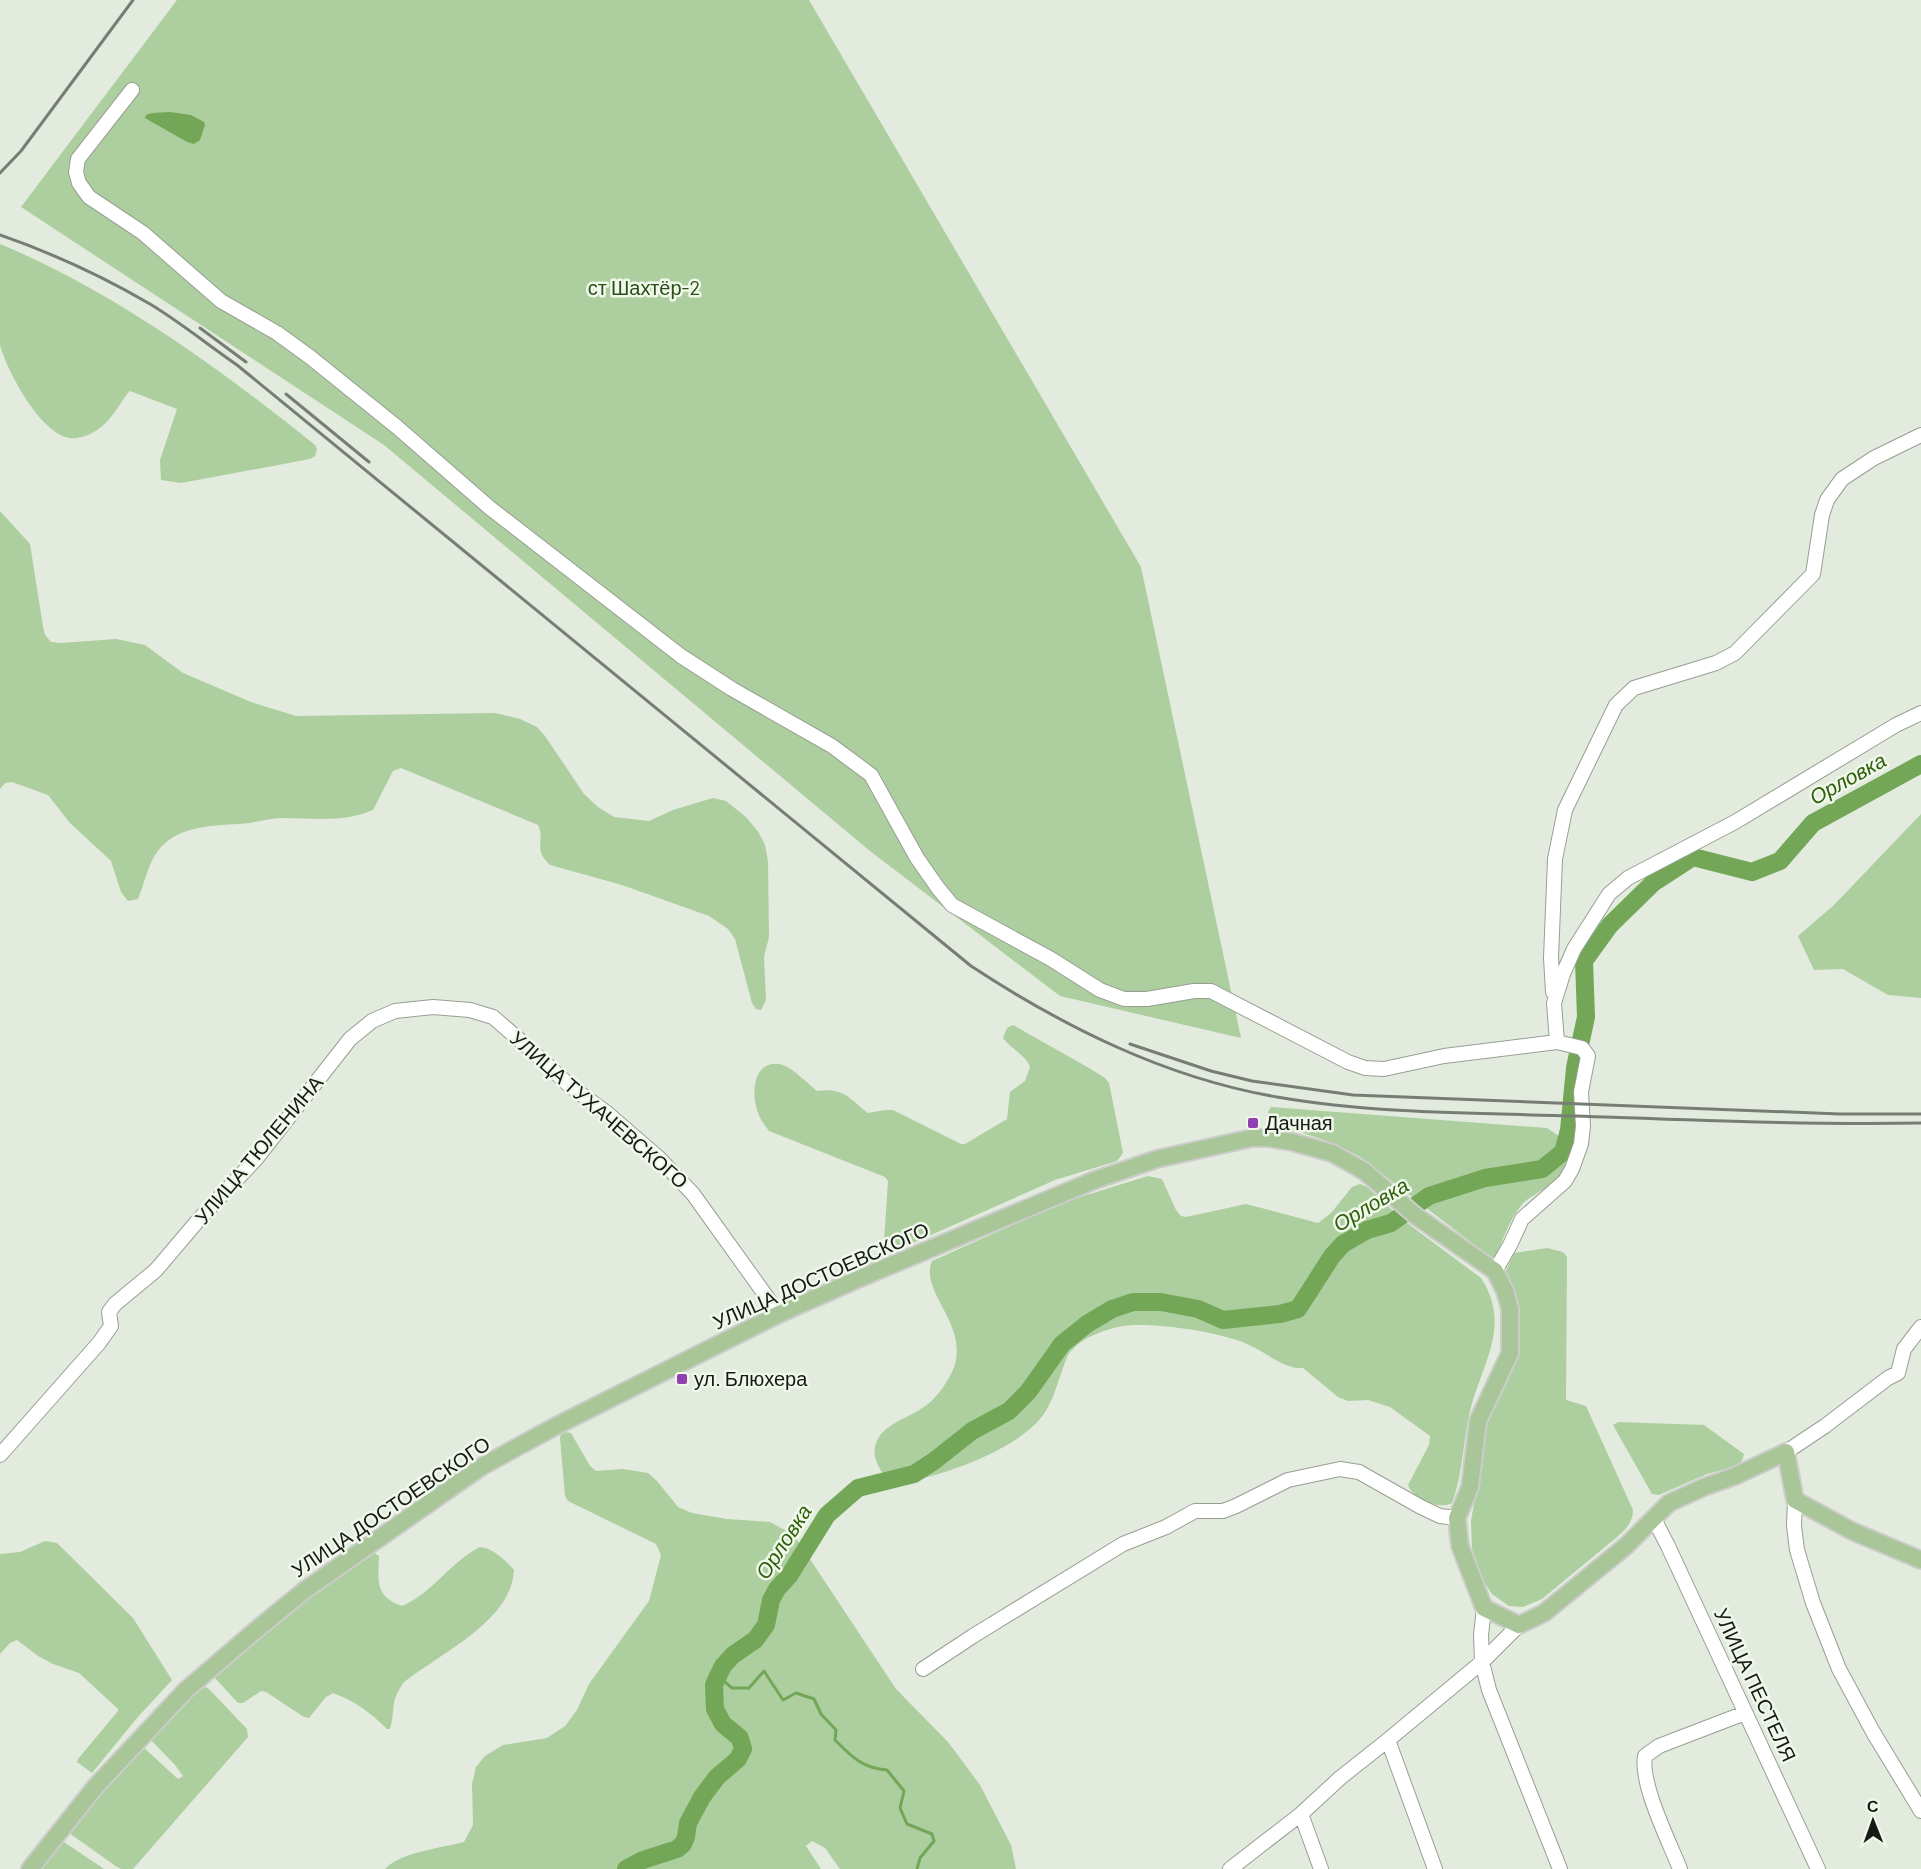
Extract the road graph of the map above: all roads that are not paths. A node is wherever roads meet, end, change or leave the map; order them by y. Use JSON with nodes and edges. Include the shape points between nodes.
{"nodes":[{"id":1,"x":132,"y":90,"type":"dead end"},
{"id":2,"x":1921,"y":435,"type":"edge"},
{"id":3,"x":1921,"y":713,"type":"edge"},
{"id":4,"x":1554,"y":1003,"type":"junction"},
{"id":5,"x":433,"y":1007,"type":"joint"},
{"id":6,"x":1557,"y":1042,"type":"junction"},
{"id":7,"x":1494,"y":1271,"type":"junction"},
{"id":8,"x":779,"y":1314,"type":"junction"},
{"id":9,"x":1921,"y":1327,"type":"edge"},
{"id":10,"x":1786,"y":1452,"type":"junction"},
{"id":11,"x":0,"y":1455,"type":"edge"},
{"id":12,"x":1795,"y":1500,"type":"junction"},
{"id":13,"x":1457,"y":1518,"type":"junction"},
{"id":14,"x":1654,"y":1519,"type":"junction"},
{"id":15,"x":1921,"y":1560,"type":"edge"},
{"id":16,"x":1484,"y":1608,"type":"junction"},
{"id":17,"x":1519,"y":1625,"type":"junction"},
{"id":18,"x":1482,"y":1662,"type":"junction"},
{"id":19,"x":923,"y":1669,"type":"dead end"},
{"id":20,"x":1745,"y":1713,"type":"junction"},
{"id":21,"x":1388,"y":1740,"type":"junction"},
{"id":22,"x":1921,"y":1811,"type":"edge"},
{"id":23,"x":1301,"y":1814,"type":"junction"},
{"id":24,"x":30,"y":1869,"type":"edge"},
{"id":25,"x":1230,"y":1869,"type":"edge"},
{"id":26,"x":1321,"y":1869,"type":"edge"},
{"id":27,"x":1435,"y":1869,"type":"edge"},
{"id":28,"x":1560,"y":1869,"type":"edge"},
{"id":29,"x":1680,"y":1869,"type":"edge"},
{"id":30,"x":1818,"y":1869,"type":"edge"}],
"edges":[{"from":1,"to":6,"type":"street","via":[[78,159],[79,183],[89,197],[143,234],[221,301],[310,357],[490,508],[681,656],[832,746],[872,775],[917,858],[952,905],[1100,990],[1138,1000],[1211,991],[1365,1068],[1384,1069],[1444,1056]]},
{"from":2,"to":4,"type":"street","via":[[1842,479],[1822,515],[1814,574],[1735,653],[1716,663],[1634,688],[1616,705],[1565,810],[1555,859],[1551,958]]},
{"from":3,"to":4,"type":"street","via":[[1736,822],[1628,878],[1609,894],[1574,949]]},
{"from":4,"to":6,"type":"street"},
{"from":5,"to":8,"type":"street","name":"УЛИЦА ТУХАЧЕВСКОГО","via":[[470,1010],[493,1017],[645,1146],[693,1194]]},
{"from":5,"to":11,"type":"street","name":"УЛИЦА ТЮЛЕНИНА","via":[[395,1011],[372,1021],[350,1039],[256,1159],[156,1270],[115,1304],[109,1312],[111,1326]]},
{"from":6,"to":7,"type":"street","via":[[1578,1047],[1588,1056],[1581,1092],[1583,1126],[1578,1154],[1565,1181],[1522,1219]]},
{"from":7,"to":8,"type":"main road","name":"УЛИЦА ДОСТОЕВСКОГО","via":[[1416,1216],[1364,1171],[1332,1153],[1292,1142],[1252,1138],[1157,1159],[1095,1180]]},
{"from":7,"to":13,"type":"main road","name":"УЛИЦА ДОСТОЕВСКОГО","via":[[1510,1309],[1510,1353],[1478,1421],[1470,1488]]},
{"from":8,"to":24,"type":"main road","name":"УЛИЦА ДОСТОЕВСКОГО","via":[[480,1467],[305,1590],[178,1698],[96,1786]]},
{"from":9,"to":10,"type":"street","via":[[1904,1349],[1898,1373]]},
{"from":10,"to":12,"type":"main road"},
{"from":10,"to":14,"type":"main road","via":[[1669,1503]]},
{"from":12,"to":15,"type":"main road","via":[[1852,1531]]},
{"from":12,"to":22,"type":"street","via":[[1797,1550],[1839,1669]]},
{"from":13,"to":16,"type":"main road","via":[[1460,1546]]},
{"from":13,"to":19,"type":"street","via":[[1420,1507],[1359,1472],[1340,1469],[1288,1480],[1236,1506],[1223,1511],[1195,1511],[1123,1544]]},
{"from":14,"to":17,"type":"main road","via":[[1544,1613]]},
{"from":14,"to":20,"type":"street","name":"УЛИЦА ПЕСТЕЛЯ"},
{"from":16,"to":17,"type":"main road"},
{"from":16,"to":18,"type":"street"},
{"from":17,"to":18,"type":"street"},
{"from":18,"to":21,"type":"street"},
{"from":18,"to":28,"type":"street","via":[[1489,1690]]},
{"from":20,"to":29,"type":"street","via":[[1659,1746],[1645,1756],[1651,1796]]},
{"from":20,"to":30,"type":"street","name":"УЛИЦА ПЕСТЕЛЯ"},
{"from":21,"to":23,"type":"street"},
{"from":21,"to":27,"type":"street"},
{"from":23,"to":25,"type":"street"},
{"from":23,"to":26,"type":"street"}]}
